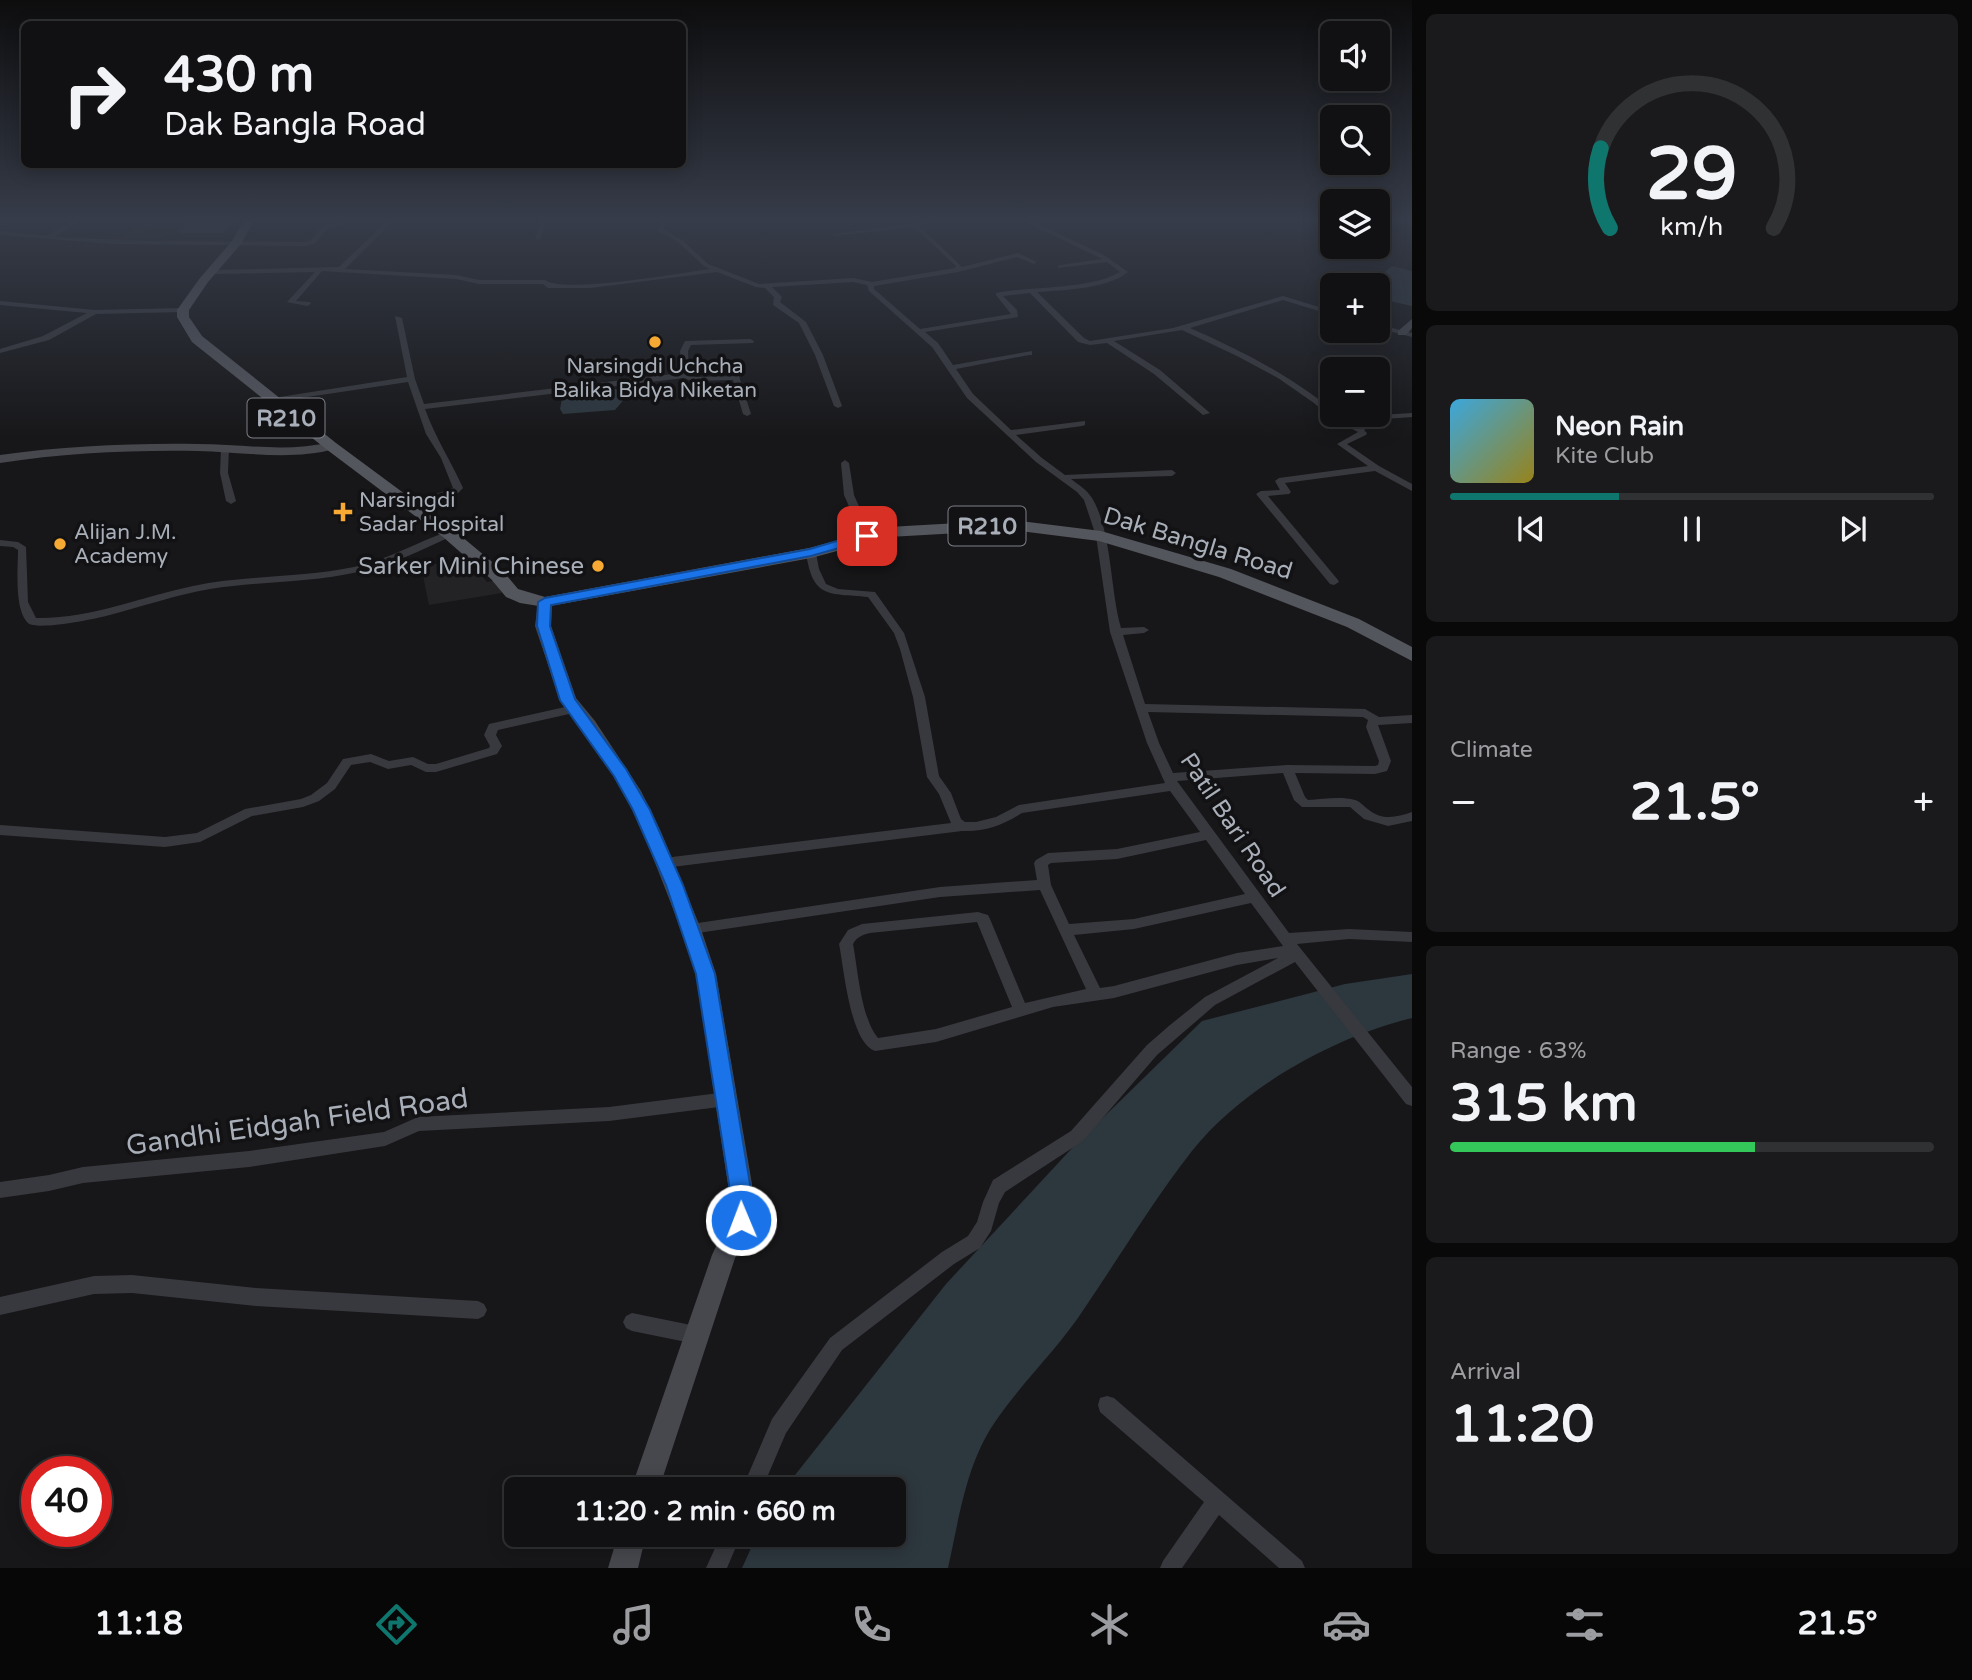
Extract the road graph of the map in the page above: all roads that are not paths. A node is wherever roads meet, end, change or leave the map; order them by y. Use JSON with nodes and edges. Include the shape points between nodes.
{"nodes":[{"id":1,"x":192,"y":293,"type":"edge"},
{"id":2,"x":194,"y":293,"type":"edge"},
{"id":3,"x":299,"y":293,"type":"edge"},
{"id":4,"x":774,"y":293,"type":"edge"},
{"id":5,"x":874,"y":293,"type":"edge"},
{"id":6,"x":1007,"y":293,"type":"edge"},
{"id":7,"x":1033,"y":293,"type":"edge"},
{"id":8,"x":0,"y":303,"type":"edge"},
{"id":9,"x":307,"y":304,"type":"dead end"},
{"id":10,"x":1320,"y":309,"type":"edge"},
{"id":11,"x":180,"y":310,"type":"junction"},
{"id":12,"x":95,"y":312,"type":"junction"},
{"id":13,"x":398,"y":318,"type":"dead end"},
{"id":14,"x":1412,"y":322,"type":"edge"},
{"id":15,"x":1182,"y":327,"type":"junction"},
{"id":16,"x":1390,"y":329,"type":"edge"},
{"id":17,"x":919,"y":331,"type":"junction"},
{"id":18,"x":1407,"y":334,"type":"edge"},
{"id":19,"x":750,"y":341,"type":"dead end"},
{"id":20,"x":1110,"y":342,"type":"junction"},
{"id":21,"x":0,"y":351,"type":"edge"},
{"id":22,"x":1029,"y":353,"type":"dead end"},
{"id":23,"x":951,"y":368,"type":"junction"},
{"id":24,"x":685,"y":375,"type":"junction"},
{"id":25,"x":411,"y":379,"type":"junction"},
{"id":26,"x":271,"y":400,"type":"junction"},
{"id":27,"x":1320,"y":403,"type":"edge"},
{"id":28,"x":838,"y":406,"type":"dead end"},
{"id":29,"x":421,"y":407,"type":"junction"},
{"id":30,"x":1206,"y":413,"type":"dead end"},
{"id":31,"x":747,"y":414,"type":"dead end"},
{"id":32,"x":1412,"y":415,"type":"edge"},
{"id":33,"x":1082,"y":423,"type":"dead end"},
{"id":34,"x":1355,"y":427,"type":"edge"},
{"id":35,"x":1359,"y":429,"type":"junction"},
{"id":36,"x":1011,"y":433,"type":"junction"},
{"id":37,"x":328,"y":447,"type":"junction"},
{"id":38,"x":225,"y":449,"type":"junction"},
{"id":39,"x":0,"y":459,"type":"edge"},
{"id":40,"x":845,"y":463,"type":"dead end"},
{"id":41,"x":1376,"y":468,"type":"junction"},
{"id":42,"x":1172,"y":473,"type":"dead end"},
{"id":43,"x":1066,"y":477,"type":"junction"},
{"id":44,"x":1412,"y":488,"type":"edge"},
{"id":45,"x":231,"y":502,"type":"dead end"},
{"id":46,"x":408,"y":506,"type":"junction"},
{"id":47,"x":445,"y":536,"type":"junction"},
{"id":48,"x":867,"y":536,"type":"junction"},
{"id":49,"x":1101,"y":536,"type":"junction"},
{"id":50,"x":0,"y":543,"type":"edge"},
{"id":51,"x":811,"y":553,"type":"junction"},
{"id":52,"x":1334,"y":582,"type":"dead end"},
{"id":53,"x":545,"y":602,"type":"junction"},
{"id":54,"x":1144,"y":630,"type":"dead end"},
{"id":55,"x":1115,"y":632,"type":"junction"},
{"id":56,"x":1412,"y":655,"type":"edge"},
{"id":57,"x":1141,"y":708,"type":"junction"},
{"id":58,"x":574,"y":709,"type":"junction"},
{"id":59,"x":1375,"y":719,"type":"junction"},
{"id":60,"x":1412,"y":719,"type":"edge"},
{"id":61,"x":1287,"y":769,"type":"junction"},
{"id":62,"x":1171,"y":781,"type":"junction"},
{"id":63,"x":1412,"y":816,"type":"edge"},
{"id":64,"x":962,"y":827,"type":"junction"},
{"id":65,"x":0,"y":830,"type":"edge"},
{"id":66,"x":1207,"y":835,"type":"junction"},
{"id":67,"x":664,"y":863,"type":"junction"},
{"id":68,"x":1044,"y":885,"type":"junction"},
{"id":69,"x":1254,"y":897,"type":"junction"},
{"id":70,"x":691,"y":929,"type":"junction"},
{"id":71,"x":1067,"y":930,"type":"junction"},
{"id":72,"x":1412,"y":937,"type":"edge"},
{"id":73,"x":1295,"y":950,"type":"junction"},
{"id":74,"x":1095,"y":993,"type":"junction"},
{"id":75,"x":1020,"y":1008,"type":"junction"},
{"id":76,"x":1408,"y":1092,"type":"edge"},
{"id":77,"x":727,"y":1099,"type":"junction"},
{"id":78,"x":0,"y":1190,"type":"edge"},
{"id":79,"x":0,"y":1306,"type":"edge"},
{"id":80,"x":478,"y":1310,"type":"dead end"},
{"id":81,"x":632,"y":1322,"type":"dead end"},
{"id":82,"x":696,"y":1335,"type":"junction"},
{"id":83,"x":1107,"y":1405,"type":"dead end"},
{"id":84,"x":649,"y":1477,"type":"edge"},
{"id":85,"x":757,"y":1477,"type":"edge"},
{"id":86,"x":1217,"y":1500,"type":"junction"},
{"id":87,"x":628,"y":1547,"type":"edge"},
{"id":88,"x":726,"y":1547,"type":"edge"},
{"id":89,"x":622,"y":1568,"type":"edge"},
{"id":90,"x":716,"y":1568,"type":"edge"},
{"id":91,"x":1170,"y":1568,"type":"edge"},
{"id":92,"x":1295,"y":1568,"type":"edge"}],
"edges":[{"from":1,"to":11,"type":"main road"},
{"from":2,"to":11,"type":"main road"},
{"from":3,"to":9,"type":"street","via":[[291,302]]},
{"from":4,"to":28,"type":"street","via":[[776,303],[802,322]]},
{"from":5,"to":17,"type":"street","name":"Patil Bari Road"},
{"from":6,"to":17,"type":"street","via":[[998,294],[1015,315]]},
{"from":7,"to":20,"type":"street","via":[[1082,340]]},
{"from":8,"to":12,"type":"street"},
{"from":10,"to":15,"type":"street","via":[[1283,298]]},
{"from":11,"to":12,"type":"street"},
{"from":11,"to":26,"type":"main road","number":"R210","via":[[177,318],[190,341]]},
{"from":12,"to":21,"type":"street","via":[[46,338]]},
{"from":13,"to":25,"type":"street"},
{"from":14,"to":18,"type":"street"},
{"from":15,"to":20,"type":"street"},
{"from":15,"to":27,"type":"street","via":[[1221,344]]},
{"from":16,"to":18,"type":"street"},
{"from":17,"to":23,"type":"street","name":"Patil Bari Road"},
{"from":19,"to":24,"type":"street","via":[[686,344]]},
{"from":20,"to":30,"type":"street","via":[[1157,372]]},
{"from":22,"to":23,"type":"street"},
{"from":23,"to":36,"type":"street","name":"Patil Bari Road","via":[[971,396]]},
{"from":24,"to":29,"type":"street"},
{"from":24,"to":31,"type":"street","via":[[736,379]]},
{"from":25,"to":26,"type":"street"},
{"from":25,"to":29,"type":"street"},
{"from":26,"to":37,"type":"main road","number":"R210"},
{"from":29,"to":46,"type":"street","via":[[458,488]]},
{"from":32,"to":35,"type":"street","via":[[1383,417]]},
{"from":33,"to":36,"type":"street"},
{"from":34,"to":35,"type":"street"},
{"from":35,"to":41,"type":"street","via":[[1363,433],[1341,444]]},
{"from":36,"to":43,"type":"street","name":"Patil Bari Road","via":[[1049,468]]},
{"from":37,"to":38,"type":"street","via":[[290,452]]},
{"from":37,"to":46,"type":"main road","number":"R210"},
{"from":38,"to":39,"type":"street","via":[[84,450]]},
{"from":38,"to":45,"type":"street","via":[[224,473]]},
{"from":40,"to":48,"type":"street","via":[[849,495]]},
{"from":41,"to":44,"type":"street"},
{"from":41,"to":52,"type":"street","via":[[1279,481],[1286,492],[1261,494]]},
{"from":42,"to":43,"type":"street"},
{"from":43,"to":49,"type":"street","name":"Patil Bari Road","via":[[1088,499]]},
{"from":46,"to":47,"type":"main road","number":"R210"},
{"from":47,"to":50,"type":"street","via":[[353,570],[244,580],[56,623],[32,621],[23,602],[23,548]]},
{"from":47,"to":53,"type":"main road","number":"R210","via":[[489,579],[526,599]]},
{"from":48,"to":49,"type":"main road","name":"Dak Bangla Road","number":"R210","via":[[1012,525]]},
{"from":48,"to":51,"type":"main road","name":"Dak Bangla Road","number":"R210"},
{"from":49,"to":55,"type":"street","name":"Patil Bari Road"},
{"from":49,"to":56,"type":"main road","name":"Dak Bangla Road","number":"R210","via":[[1286,595],[1353,622]]},
{"from":51,"to":53,"type":"main road","name":"Dak Bangla Road","number":"R210"},
{"from":51,"to":64,"type":"street","via":[[822,587],[833,593],[871,594],[899,633],[919,696],[933,776]]},
{"from":53,"to":58,"type":"street","via":[[544,626]]},
{"from":54,"to":55,"type":"street"},
{"from":55,"to":57,"type":"street","name":"Patil Bari Road"},
{"from":57,"to":59,"type":"street","via":[[1344,712],[1365,713]]},
{"from":57,"to":62,"type":"street","name":"Patil Bari Road"},
{"from":58,"to":65,"type":"street","via":[[493,727],[493,751],[436,768],[413,761],[388,765],[371,758],[346,762],[331,786],[314,798],[249,813],[187,840]]},
{"from":58,"to":67,"type":"street","via":[[632,791]]},
{"from":59,"to":60,"type":"street"},
{"from":59,"to":61,"type":"street","via":[[1372,727],[1385,761],[1383,768]]},
{"from":61,"to":62,"type":"street"},
{"from":61,"to":63,"type":"street","via":[[1306,804],[1356,804],[1388,822]]},
{"from":62,"to":64,"type":"street","via":[[1019,809],[1000,821]]},
{"from":62,"to":66,"type":"street","name":"Patil Bari Road"},
{"from":64,"to":67,"type":"street"},
{"from":66,"to":68,"type":"street","via":[[1117,854],[1048,858],[1041,863]]},
{"from":66,"to":69,"type":"street","name":"Patil Bari Road"},
{"from":67,"to":70,"type":"street"},
{"from":68,"to":70,"type":"street","via":[[940,891]]},
{"from":68,"to":71,"type":"street"},
{"from":69,"to":71,"type":"street","via":[[1134,924]]},
{"from":69,"to":73,"type":"street","name":"Patil Bari Road"},
{"from":70,"to":77,"type":"street","via":[[706,974]]},
{"from":71,"to":74,"type":"street"},
{"from":72,"to":73,"type":"street","via":[[1349,934]]},
{"from":73,"to":74,"type":"street"},
{"from":73,"to":76,"type":"street","name":"Patil Bari Road"},
{"from":73,"to":85,"type":"street","via":[[1174,1029],[1077,1136],[999,1186],[974,1242],[836,1344],[779,1426]]},
{"from":74,"to":75,"type":"street"},
{"from":75,"to":75,"type":"street","via":[[983,919],[978,917],[870,928],[856,931],[846,944],[864,1028],[875,1045],[931,1038]]},
{"from":77,"to":78,"type":"street","name":"Gandhi Eidgah Field Road","via":[[609,1114],[418,1124],[385,1139],[249,1159],[83,1175]]},
{"from":77,"to":82,"type":"street","via":[[741,1220]]},
{"from":79,"to":80,"type":"street","via":[[93,1285],[132,1283],[256,1297]]},
{"from":81,"to":82,"type":"street"},
{"from":82,"to":84,"type":"street"},
{"from":83,"to":86,"type":"street"},
{"from":86,"to":91,"type":"street"},
{"from":86,"to":92,"type":"street"},
{"from":87,"to":89,"type":"street"},
{"from":88,"to":90,"type":"street"}]}
